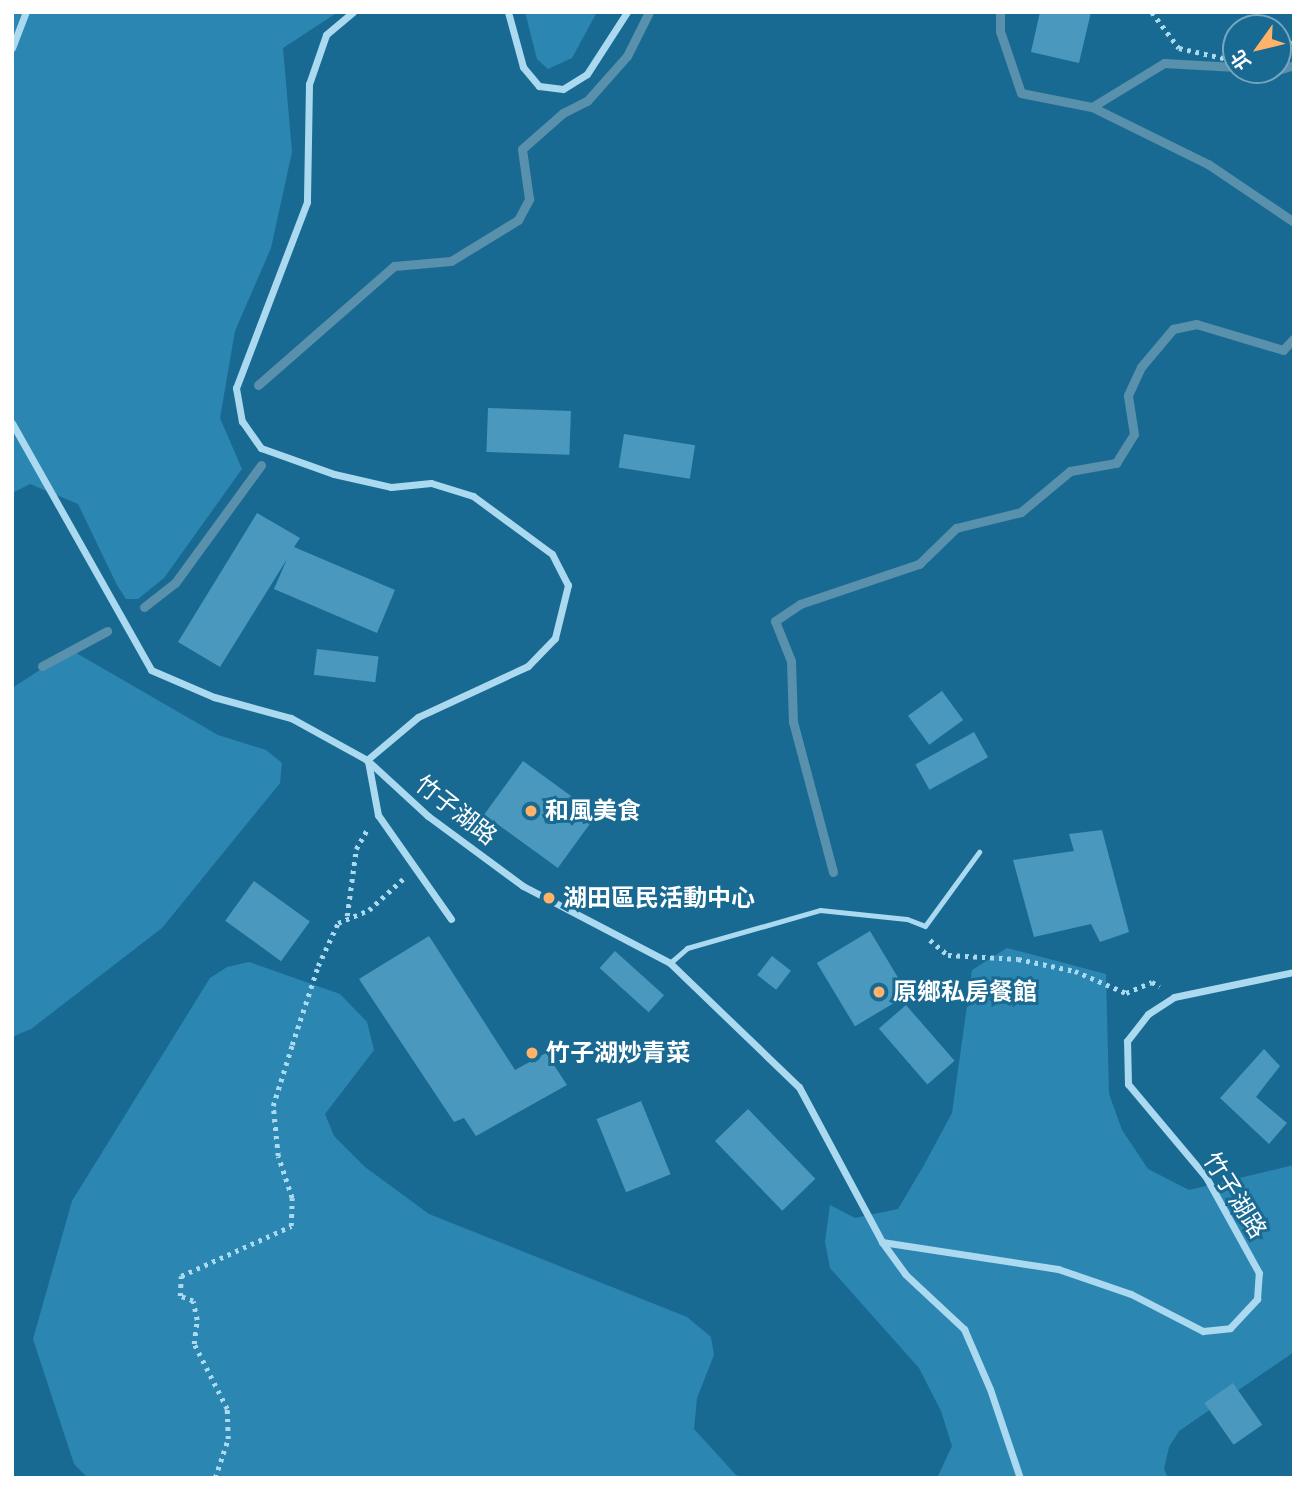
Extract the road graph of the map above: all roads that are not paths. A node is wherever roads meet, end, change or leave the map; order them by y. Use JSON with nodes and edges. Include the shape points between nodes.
{"nodes":[{"id":1,"x":26,"y":12,"type":"edge"},
{"id":2,"x":353,"y":12,"type":"edge"},
{"id":3,"x":508,"y":12,"type":"edge"},
{"id":4,"x":627,"y":12,"type":"edge"},
{"id":5,"x":12,"y":48,"type":"edge"},
{"id":6,"x":12,"y":423,"type":"edge"},
{"id":7,"x":368,"y":760,"type":"junction"},
{"id":8,"x":979,"y":852,"type":"dead end"},
{"id":9,"x":451,"y":919,"type":"dead end"},
{"id":10,"x":670,"y":963,"type":"junction"},
{"id":11,"x":1294,"y":972,"type":"edge"},
{"id":12,"x":882,"y":1242,"type":"junction"},
{"id":13,"x":1020,"y":1478,"type":"edge"}],
"edges":[{"from":1,"to":5,"type":"street"},
{"from":2,"to":7,"type":"street","via":[[326,35],[309,84],[307,202],[236,388],[242,421],[261,448],[334,474],[391,487],[431,483],[473,496],[552,554],[568,585],[555,638],[528,666],[418,717]]},
{"from":3,"to":4,"type":"street","via":[[523,67],[539,86],[563,89],[587,75]]},
{"from":6,"to":7,"type":"street","name":"竹子湖路","via":[[151,670],[214,697],[291,718]]},
{"from":7,"to":9,"type":"street","via":[[378,815]]},
{"from":7,"to":10,"type":"street","name":"竹子湖路","via":[[428,816],[523,886]]},
{"from":8,"to":10,"type":"lane","via":[[925,926],[907,919],[820,910],[687,948]]},
{"from":10,"to":12,"type":"street","name":"竹子湖路","via":[[799,1087]]},
{"from":11,"to":12,"type":"street","name":"竹子湖路","via":[[1174,997],[1148,1014],[1127,1041],[1128,1084],[1206,1177],[1259,1273],[1257,1299],[1230,1328],[1203,1331],[1130,1294],[1058,1269]]},
{"from":12,"to":13,"type":"street","name":"竹子湖路","via":[[905,1274],[964,1329]]}]}
